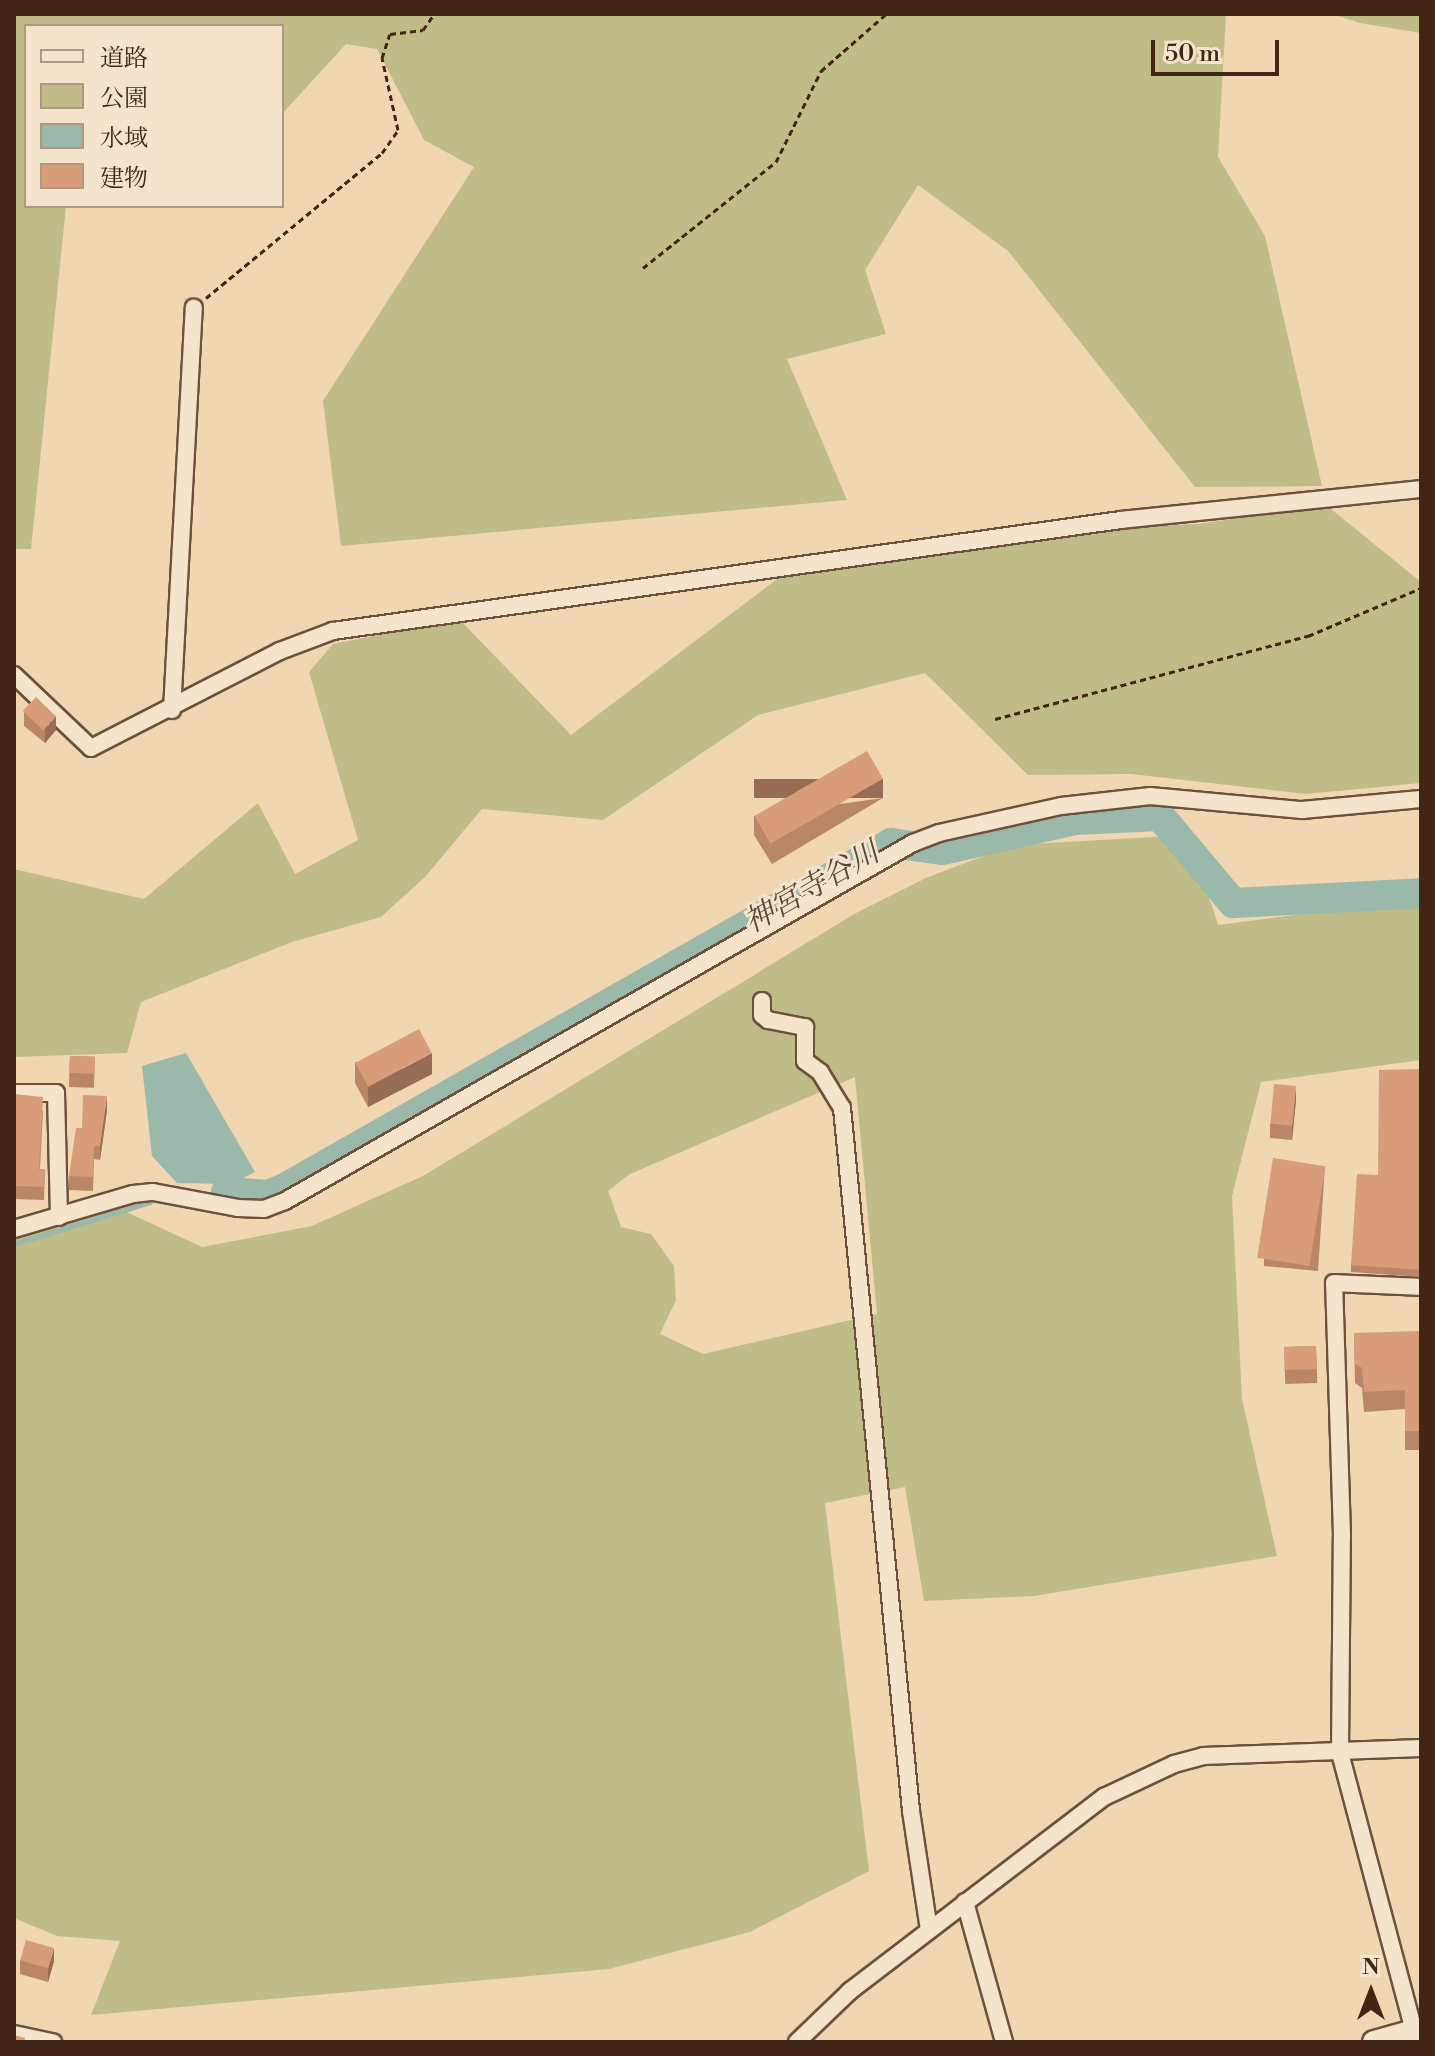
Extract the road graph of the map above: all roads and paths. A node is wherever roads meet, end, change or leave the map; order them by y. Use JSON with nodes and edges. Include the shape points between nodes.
{"nodes":[{"id":1,"x":434,"y":14,"type":"edge"},
{"id":2,"x":886,"y":14,"type":"edge"},
{"id":3,"x":643,"y":268,"type":"dead end"},
{"id":4,"x":194,"y":308,"type":"joint"},
{"id":5,"x":1421,"y":489,"type":"edge"},
{"id":6,"x":1421,"y":588,"type":"edge"},
{"id":7,"x":14,"y":675,"type":"edge"},
{"id":8,"x":172,"y":710,"type":"junction"},
{"id":9,"x":995,"y":719,"type":"dead end"},
{"id":10,"x":1421,"y":799,"type":"edge"},
{"id":11,"x":762,"y":1001,"type":"dead end"},
{"id":12,"x":14,"y":1093,"type":"edge"},
{"id":13,"x":59,"y":1217,"type":"junction"},
{"id":14,"x":14,"y":1229,"type":"edge"},
{"id":15,"x":1421,"y":1287,"type":"edge"},
{"id":16,"x":1421,"y":1748,"type":"edge"},
{"id":17,"x":1340,"y":1752,"type":"junction"},
{"id":18,"x":965,"y":1902,"type":"junction"},
{"id":19,"x":929,"y":1930,"type":"junction"},
{"id":20,"x":1418,"y":2030,"type":"edge"},
{"id":21,"x":14,"y":2034,"type":"edge"},
{"id":22,"x":53,"y":2042,"type":"edge"},
{"id":23,"x":797,"y":2042,"type":"edge"},
{"id":24,"x":1004,"y":2042,"type":"edge"},
{"id":25,"x":1374,"y":2042,"type":"edge"}],
"edges":[{"from":1,"to":4,"type":"path","via":[[423,30],[390,34],[382,58],[398,130],[382,153]]},
{"from":2,"to":3,"type":"path","via":[[821,71],[776,162]]},
{"from":4,"to":8,"type":"street"},
{"from":5,"to":8,"type":"street","via":[[1121,520],[333,631],[280,651]]},
{"from":6,"to":9,"type":"path","via":[[1308,636]]},
{"from":7,"to":8,"type":"street","via":[[91,748]]},
{"from":10,"to":13,"type":"street","via":[[1302,810],[1150,796],[1061,806],[939,833],[285,1201],[264,1209],[238,1208],[153,1192]]},
{"from":11,"to":19,"type":"street","via":[[768,1020],[805,1027],[805,1061],[820,1072],[842,1108],[911,1811]]},
{"from":12,"to":13,"type":"street","via":[[56,1093]]},
{"from":13,"to":14,"type":"street"},
{"from":15,"to":17,"type":"street","via":[[1334,1283],[1342,1535]]},
{"from":16,"to":17,"type":"street"},
{"from":17,"to":18,"type":"street","via":[[1203,1756],[1174,1764],[1104,1797]]},
{"from":17,"to":20,"type":"street"},
{"from":18,"to":19,"type":"street"},
{"from":18,"to":24,"type":"street"},
{"from":19,"to":23,"type":"street","via":[[850,1991]]},
{"from":20,"to":25,"type":"main road"},
{"from":21,"to":22,"type":"street"}]}
